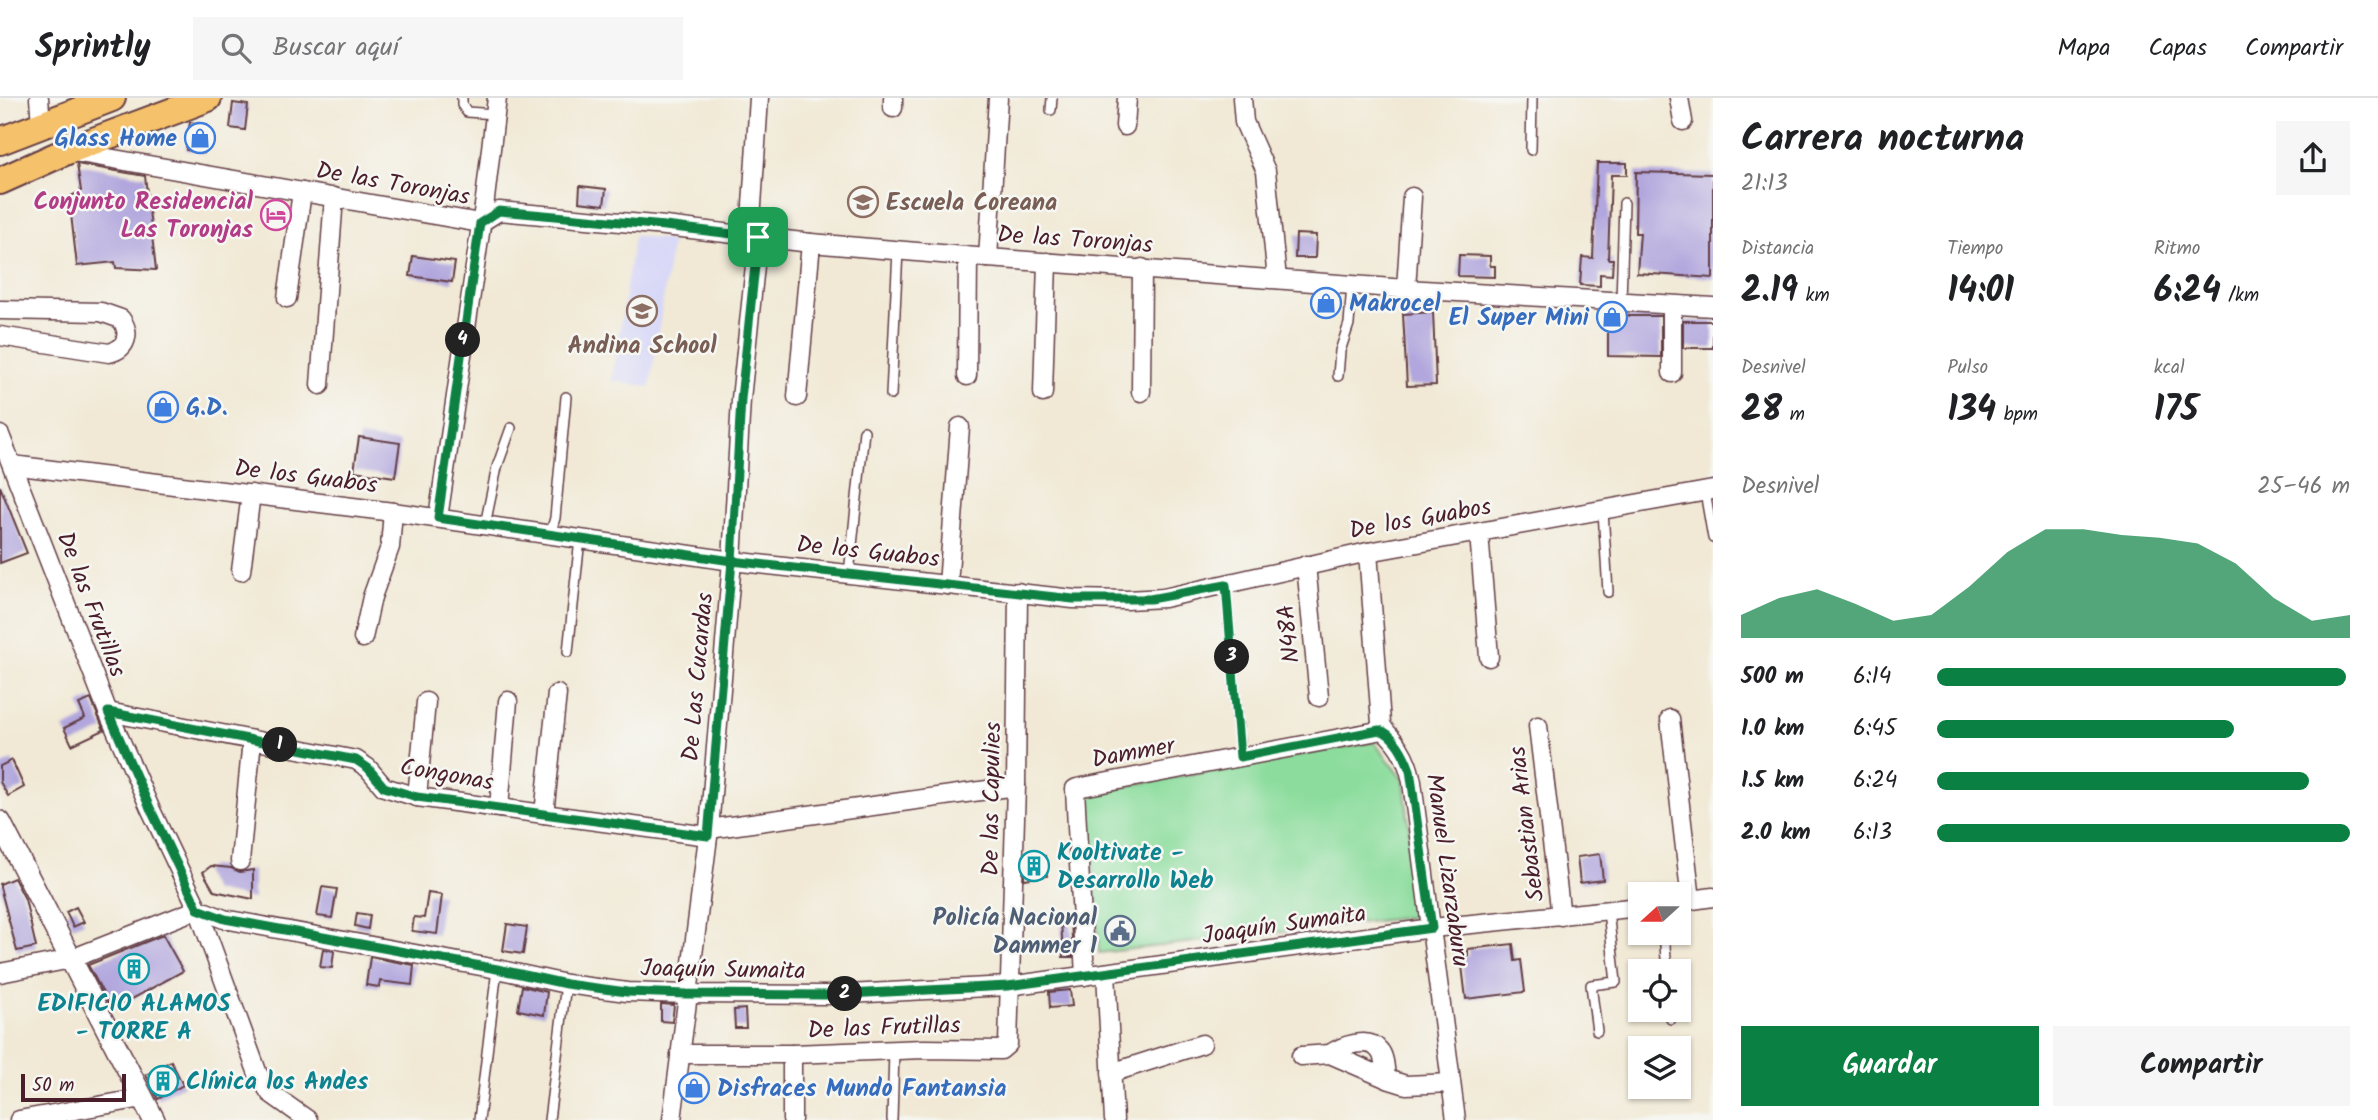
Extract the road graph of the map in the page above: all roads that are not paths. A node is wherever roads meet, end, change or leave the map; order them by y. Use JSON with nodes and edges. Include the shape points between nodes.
{"nodes":[{"id":1,"x":112,"y":98,"type":"edge"},
{"id":2,"x":208,"y":98,"type":"edge"},
{"id":3,"x":462,"y":98,"type":"edge"},
{"id":4,"x":759,"y":98,"type":"edge"},
{"id":5,"x":998,"y":98,"type":"edge"},
{"id":6,"x":1052,"y":98,"type":"edge"},
{"id":7,"x":1127,"y":98,"type":"edge"},
{"id":8,"x":1242,"y":98,"type":"edge"},
{"id":9,"x":1532,"y":98,"type":"edge"},
{"id":10,"x":1679,"y":98,"type":"edge"},
{"id":11,"x":496,"y":106,"type":"edge"},
{"id":12,"x":1051,"y":110,"type":"dead end"},
{"id":13,"x":40,"y":111,"type":"edge"},
{"id":14,"x":1683,"y":121,"type":"dead end"},
{"id":15,"x":1125,"y":126,"type":"dead end"},
{"id":16,"x":0,"y":141,"type":"edge"},
{"id":17,"x":1531,"y":150,"type":"dead end"},
{"id":18,"x":67,"y":151,"type":"junction"},
{"id":19,"x":0,"y":181,"type":"edge"},
{"id":20,"x":302,"y":192,"type":"junction"},
{"id":21,"x":334,"y":197,"type":"junction"},
{"id":22,"x":1412,"y":197,"type":"dead end"},
{"id":23,"x":1624,"y":203,"type":"dead end"},
{"id":24,"x":480,"y":223,"type":"junction"},
{"id":25,"x":754,"y":236,"type":"junction"},
{"id":26,"x":811,"y":243,"type":"junction"},
{"id":27,"x":898,"y":250,"type":"junction"},
{"id":28,"x":968,"y":257,"type":"junction"},
{"id":29,"x":988,"y":258,"type":"junction"},
{"id":30,"x":1047,"y":262,"type":"junction"},
{"id":31,"x":1142,"y":268,"type":"junction"},
{"id":32,"x":1277,"y":279,"type":"junction"},
{"id":33,"x":1352,"y":285,"type":"junction"},
{"id":34,"x":1406,"y":289,"type":"junction"},
{"id":35,"x":287,"y":298,"type":"dead end"},
{"id":36,"x":1621,"y":302,"type":"junction"},
{"id":37,"x":1672,"y":306,"type":"junction"},
{"id":38,"x":1713,"y":307,"type":"edge"},
{"id":39,"x":0,"y":310,"type":"edge"},
{"id":40,"x":0,"y":336,"type":"edge"},
{"id":41,"x":1672,"y":373,"type":"dead end"},
{"id":42,"x":967,"y":376,"type":"dead end"},
{"id":43,"x":1338,"y":376,"type":"dead end"},
{"id":44,"x":320,"y":385,"type":"dead end"},
{"id":45,"x":1142,"y":392,"type":"dead end"},
{"id":46,"x":1043,"y":393,"type":"dead end"},
{"id":47,"x":891,"y":395,"type":"dead end"},
{"id":48,"x":566,"y":397,"type":"dead end"},
{"id":49,"x":797,"y":397,"type":"dead end"},
{"id":50,"x":960,"y":427,"type":"dead end"},
{"id":51,"x":511,"y":428,"type":"dead end"},
{"id":52,"x":864,"y":431,"type":"dead end"},
{"id":53,"x":0,"y":435,"type":"edge"},
{"id":54,"x":12,"y":465,"type":"junction"},
{"id":55,"x":1709,"y":491,"type":"edge"},
{"id":56,"x":251,"y":494,"type":"junction"},
{"id":57,"x":1603,"y":510,"type":"junction"},
{"id":58,"x":393,"y":512,"type":"junction"},
{"id":59,"x":438,"y":518,"type":"junction"},
{"id":60,"x":485,"y":525,"type":"junction"},
{"id":61,"x":1479,"y":533,"type":"junction"},
{"id":62,"x":550,"y":535,"type":"junction"},
{"id":63,"x":1713,"y":538,"type":"edge"},
{"id":64,"x":580,"y":539,"type":"junction"},
{"id":65,"x":1368,"y":552,"type":"junction"},
{"id":66,"x":732,"y":561,"type":"junction"},
{"id":67,"x":1306,"y":565,"type":"junction"},
{"id":68,"x":241,"y":571,"type":"dead end"},
{"id":69,"x":849,"y":574,"type":"junction"},
{"id":70,"x":948,"y":585,"type":"junction"},
{"id":71,"x":1226,"y":585,"type":"junction"},
{"id":72,"x":1018,"y":592,"type":"junction"},
{"id":73,"x":1608,"y":592,"type":"dead end"},
{"id":74,"x":363,"y":638,"type":"dead end"},
{"id":75,"x":568,"y":652,"type":"dead end"},
{"id":76,"x":1489,"y":657,"type":"dead end"},
{"id":77,"x":556,"y":694,"type":"dead end"},
{"id":78,"x":1319,"y":698,"type":"dead end"},
{"id":79,"x":508,"y":701,"type":"dead end"},
{"id":80,"x":426,"y":702,"type":"dead end"},
{"id":81,"x":108,"y":712,"type":"junction"},
{"id":82,"x":1670,"y":719,"type":"dead end"},
{"id":83,"x":1538,"y":726,"type":"dead end"},
{"id":84,"x":1383,"y":730,"type":"junction"},
{"id":85,"x":252,"y":740,"type":"junction"},
{"id":86,"x":1240,"y":757,"type":"junction"},
{"id":87,"x":1016,"y":786,"type":"junction"},
{"id":88,"x":417,"y":797,"type":"junction"},
{"id":89,"x":499,"y":808,"type":"junction"},
{"id":90,"x":544,"y":814,"type":"junction"},
{"id":91,"x":0,"y":822,"type":"edge"},
{"id":92,"x":708,"y":832,"type":"junction"},
{"id":93,"x":240,"y":861,"type":"dead end"},
{"id":94,"x":1683,"y":882,"type":"edge"},
{"id":95,"x":1713,"y":897,"type":"edge"},
{"id":96,"x":1691,"y":900,"type":"edge"},
{"id":97,"x":1628,"y":908,"type":"edge"},
{"id":98,"x":198,"y":909,"type":"junction"},
{"id":99,"x":1608,"y":911,"type":"junction"},
{"id":100,"x":1561,"y":916,"type":"junction"},
{"id":101,"x":1432,"y":928,"type":"junction"},
{"id":102,"x":71,"y":959,"type":"junction"},
{"id":103,"x":497,"y":969,"type":"junction"},
{"id":104,"x":0,"y":973,"type":"edge"},
{"id":105,"x":1106,"y":973,"type":"junction"},
{"id":106,"x":1085,"y":976,"type":"junction"},
{"id":107,"x":566,"y":984,"type":"junction"},
{"id":108,"x":1008,"y":986,"type":"junction"},
{"id":109,"x":687,"y":994,"type":"junction"},
{"id":110,"x":1597,"y":1031,"type":"dead end"},
{"id":111,"x":1202,"y":1044,"type":"dead end"},
{"id":112,"x":1005,"y":1048,"type":"joint"},
{"id":113,"x":894,"y":1051,"type":"junction"},
{"id":114,"x":680,"y":1054,"type":"junction"},
{"id":115,"x":792,"y":1054,"type":"junction"},
{"id":116,"x":1330,"y":1054,"type":"junction"},
{"id":117,"x":1301,"y":1056,"type":"dead end"},
{"id":118,"x":1111,"y":1073,"type":"junction"},
{"id":119,"x":1386,"y":1078,"type":"junction"},
{"id":120,"x":1451,"y":1083,"type":"junction"},
{"id":121,"x":143,"y":1098,"type":"junction"},
{"id":122,"x":19,"y":1120,"type":"edge"},
{"id":123,"x":154,"y":1120,"type":"edge"},
{"id":124,"x":308,"y":1120,"type":"edge"},
{"id":125,"x":479,"y":1120,"type":"edge"},
{"id":126,"x":549,"y":1120,"type":"edge"},
{"id":127,"x":672,"y":1120,"type":"edge"},
{"id":128,"x":792,"y":1120,"type":"edge"},
{"id":129,"x":892,"y":1120,"type":"edge"},
{"id":130,"x":1114,"y":1120,"type":"edge"},
{"id":131,"x":1456,"y":1120,"type":"edge"}],
"edges":[{"from":1,"to":13,"type":"main road"},
{"from":2,"to":18,"type":"main road"},
{"from":3,"to":11,"type":"lane","via":[[467,112]]},
{"from":4,"to":25,"type":"street","name":"De Las Cucardas"},
{"from":5,"to":29,"type":"street"},
{"from":6,"to":12,"type":"lane"},
{"from":7,"to":15,"type":"street"},
{"from":8,"to":32,"type":"street","via":[[1244,122],[1266,171]]},
{"from":9,"to":17,"type":"lane"},
{"from":10,"to":14,"type":"street"},
{"from":11,"to":24,"type":"street"},
{"from":13,"to":16,"type":"main road"},
{"from":18,"to":19,"type":"main road"},
{"from":18,"to":20,"type":"street","name":"De las Toronjas"},
{"from":20,"to":21,"type":"street","name":"De las Toronjas"},
{"from":20,"to":35,"type":"street"},
{"from":21,"to":24,"type":"street","name":"De las Toronjas"},
{"from":21,"to":44,"type":"street"},
{"from":22,"to":34,"type":"street"},
{"from":23,"to":36,"type":"lane"},
{"from":24,"to":25,"type":"street","name":"De las Toronjas","via":[[499,211]]},
{"from":24,"to":59,"type":"street"},
{"from":25,"to":26,"type":"street","name":"De las Toronjas"},
{"from":25,"to":66,"type":"street","name":"De Las Cucardas"},
{"from":26,"to":27,"type":"street","name":"De las Toronjas"},
{"from":26,"to":49,"type":"street"},
{"from":27,"to":28,"type":"street","name":"De las Toronjas"},
{"from":27,"to":47,"type":"lane"},
{"from":28,"to":29,"type":"street","name":"De las Toronjas"},
{"from":28,"to":42,"type":"street"},
{"from":29,"to":30,"type":"street","name":"De las Toronjas"},
{"from":30,"to":31,"type":"street","name":"De las Toronjas"},
{"from":30,"to":46,"type":"street"},
{"from":31,"to":32,"type":"street","name":"De las Toronjas"},
{"from":31,"to":45,"type":"street"},
{"from":32,"to":33,"type":"street","name":"De las Toronjas"},
{"from":33,"to":34,"type":"street","name":"De las Toronjas"},
{"from":33,"to":43,"type":"lane"},
{"from":34,"to":36,"type":"street","name":"De las Toronjas"},
{"from":36,"to":37,"type":"street","name":"De las Toronjas"},
{"from":37,"to":38,"type":"street","name":"De las Toronjas"},
{"from":37,"to":41,"type":"street"},
{"from":39,"to":40,"type":"street","via":[[101,312],[121,319],[126,341],[109,353]]},
{"from":48,"to":62,"type":"lane"},
{"from":50,"to":70,"type":"street"},
{"from":51,"to":60,"type":"lane"},
{"from":52,"to":69,"type":"lane"},
{"from":53,"to":54,"type":"street","name":"De las Frutillas"},
{"from":54,"to":56,"type":"street","name":"De los Guabos"},
{"from":54,"to":81,"type":"street","name":"De las Frutillas"},
{"from":55,"to":57,"type":"street","name":"De los Guabos"},
{"from":55,"to":63,"type":"lane"},
{"from":56,"to":58,"type":"street","name":"De los Guabos"},
{"from":56,"to":68,"type":"street"},
{"from":57,"to":61,"type":"street","name":"De los Guabos"},
{"from":57,"to":73,"type":"lane"},
{"from":58,"to":59,"type":"street","name":"De los Guabos"},
{"from":58,"to":74,"type":"street","via":[[390,547]]},
{"from":59,"to":60,"type":"street","name":"De los Guabos"},
{"from":60,"to":62,"type":"street","name":"De los Guabos"},
{"from":61,"to":65,"type":"street","name":"De los Guabos"},
{"from":61,"to":76,"type":"street"},
{"from":62,"to":64,"type":"street","name":"De los Guabos"},
{"from":64,"to":66,"type":"street","name":"De los Guabos"},
{"from":64,"to":75,"type":"lane"},
{"from":65,"to":67,"type":"street","name":"De los Guabos"},
{"from":65,"to":84,"type":"street"},
{"from":66,"to":69,"type":"street","name":"De los Guabos"},
{"from":66,"to":92,"type":"street","name":"De Las Cucardas"},
{"from":67,"to":71,"type":"street","name":"De los Guabos"},
{"from":67,"to":78,"type":"street","name":"N48A"},
{"from":69,"to":70,"type":"street","name":"De los Guabos"},
{"from":70,"to":72,"type":"street","name":"De los Guabos"},
{"from":71,"to":72,"type":"street","name":"De los Guabos","via":[[1164,598],[1127,600]]},
{"from":71,"to":86,"type":"lane"},
{"from":72,"to":87,"type":"street","name":"De las Capulies"},
{"from":77,"to":90,"type":"street"},
{"from":79,"to":89,"type":"street"},
{"from":80,"to":88,"type":"street"},
{"from":81,"to":85,"type":"street","name":"Congonas"},
{"from":81,"to":98,"type":"street","name":"De las Frutillas"},
{"from":82,"to":94,"type":"street"},
{"from":83,"to":100,"type":"street","name":"Sebastian Arias"},
{"from":84,"to":86,"type":"street","name":"Dammer"},
{"from":84,"to":101,"type":"street","name":"Manuel Lizarzaburu","via":[[1410,770]]},
{"from":85,"to":88,"type":"street","name":"Congonas","via":[[356,760],[384,787]]},
{"from":85,"to":93,"type":"street"},
{"from":86,"to":106,"type":"street","name":"Dammer","via":[[1075,789]]},
{"from":87,"to":92,"type":"street","name":"Congonas"},
{"from":87,"to":108,"type":"street","name":"De las Capulies"},
{"from":88,"to":89,"type":"street","name":"Congonas"},
{"from":89,"to":90,"type":"street","name":"Congonas"},
{"from":90,"to":92,"type":"street","name":"Congonas"},
{"from":91,"to":102,"type":"street"},
{"from":92,"to":109,"type":"street","name":"De Las Cucardas"},
{"from":95,"to":96,"type":"street"},
{"from":97,"to":99,"type":"street","name":"Joaquín Sumaita"},
{"from":98,"to":102,"type":"street"},
{"from":98,"to":103,"type":"street","name":"Joaquín Sumaita","via":[[225,919]]},
{"from":98,"to":124,"type":"street","name":"De las Frutillas","via":[[258,1074],[270,1093]]},
{"from":99,"to":100,"type":"street","name":"Joaquín Sumaita"},
{"from":99,"to":110,"type":"lane","via":[[1616,982],[1591,985]]},
{"from":100,"to":101,"type":"street","name":"Joaquín Sumaita"},
{"from":101,"to":105,"type":"street","name":"Joaquín Sumaita"},
{"from":101,"to":120,"type":"street","name":"Manuel Lizarzaburu"},
{"from":102,"to":104,"type":"street"},
{"from":102,"to":121,"type":"street"},
{"from":103,"to":107,"type":"street","name":"Joaquín Sumaita"},
{"from":103,"to":125,"type":"lane"},
{"from":105,"to":106,"type":"street","name":"Joaquín Sumaita"},
{"from":105,"to":118,"type":"street"},
{"from":106,"to":108,"type":"street","name":"Joaquín Sumaita"},
{"from":107,"to":109,"type":"street","name":"Joaquín Sumaita"},
{"from":107,"to":126,"type":"lane"},
{"from":108,"to":109,"type":"street","name":"Joaquín Sumaita","via":[[827,995]]},
{"from":108,"to":112,"type":"street","name":"De las Capulies"},
{"from":109,"to":114,"type":"street","name":"De Las Cucardas"},
{"from":111,"to":118,"type":"street"},
{"from":112,"to":113,"type":"street","name":"De las Frutillas"},
{"from":113,"to":115,"type":"street","name":"De las Frutillas"},
{"from":113,"to":129,"type":"lane"},
{"from":114,"to":115,"type":"street","name":"De las Frutillas"},
{"from":114,"to":127,"type":"street","name":"De Las Cucardas"},
{"from":115,"to":128,"type":"street"},
{"from":116,"to":117,"type":"street"},
{"from":116,"to":119,"type":"street"},
{"from":116,"to":119,"type":"street","via":[[1366,1043],[1377,1047]]},
{"from":118,"to":130,"type":"street"},
{"from":119,"to":120,"type":"street","via":[[1406,1085]]},
{"from":120,"to":131,"type":"street","name":"Manuel Lizarzaburu"},
{"from":121,"to":122,"type":"street"},
{"from":121,"to":123,"type":"street"}]}
